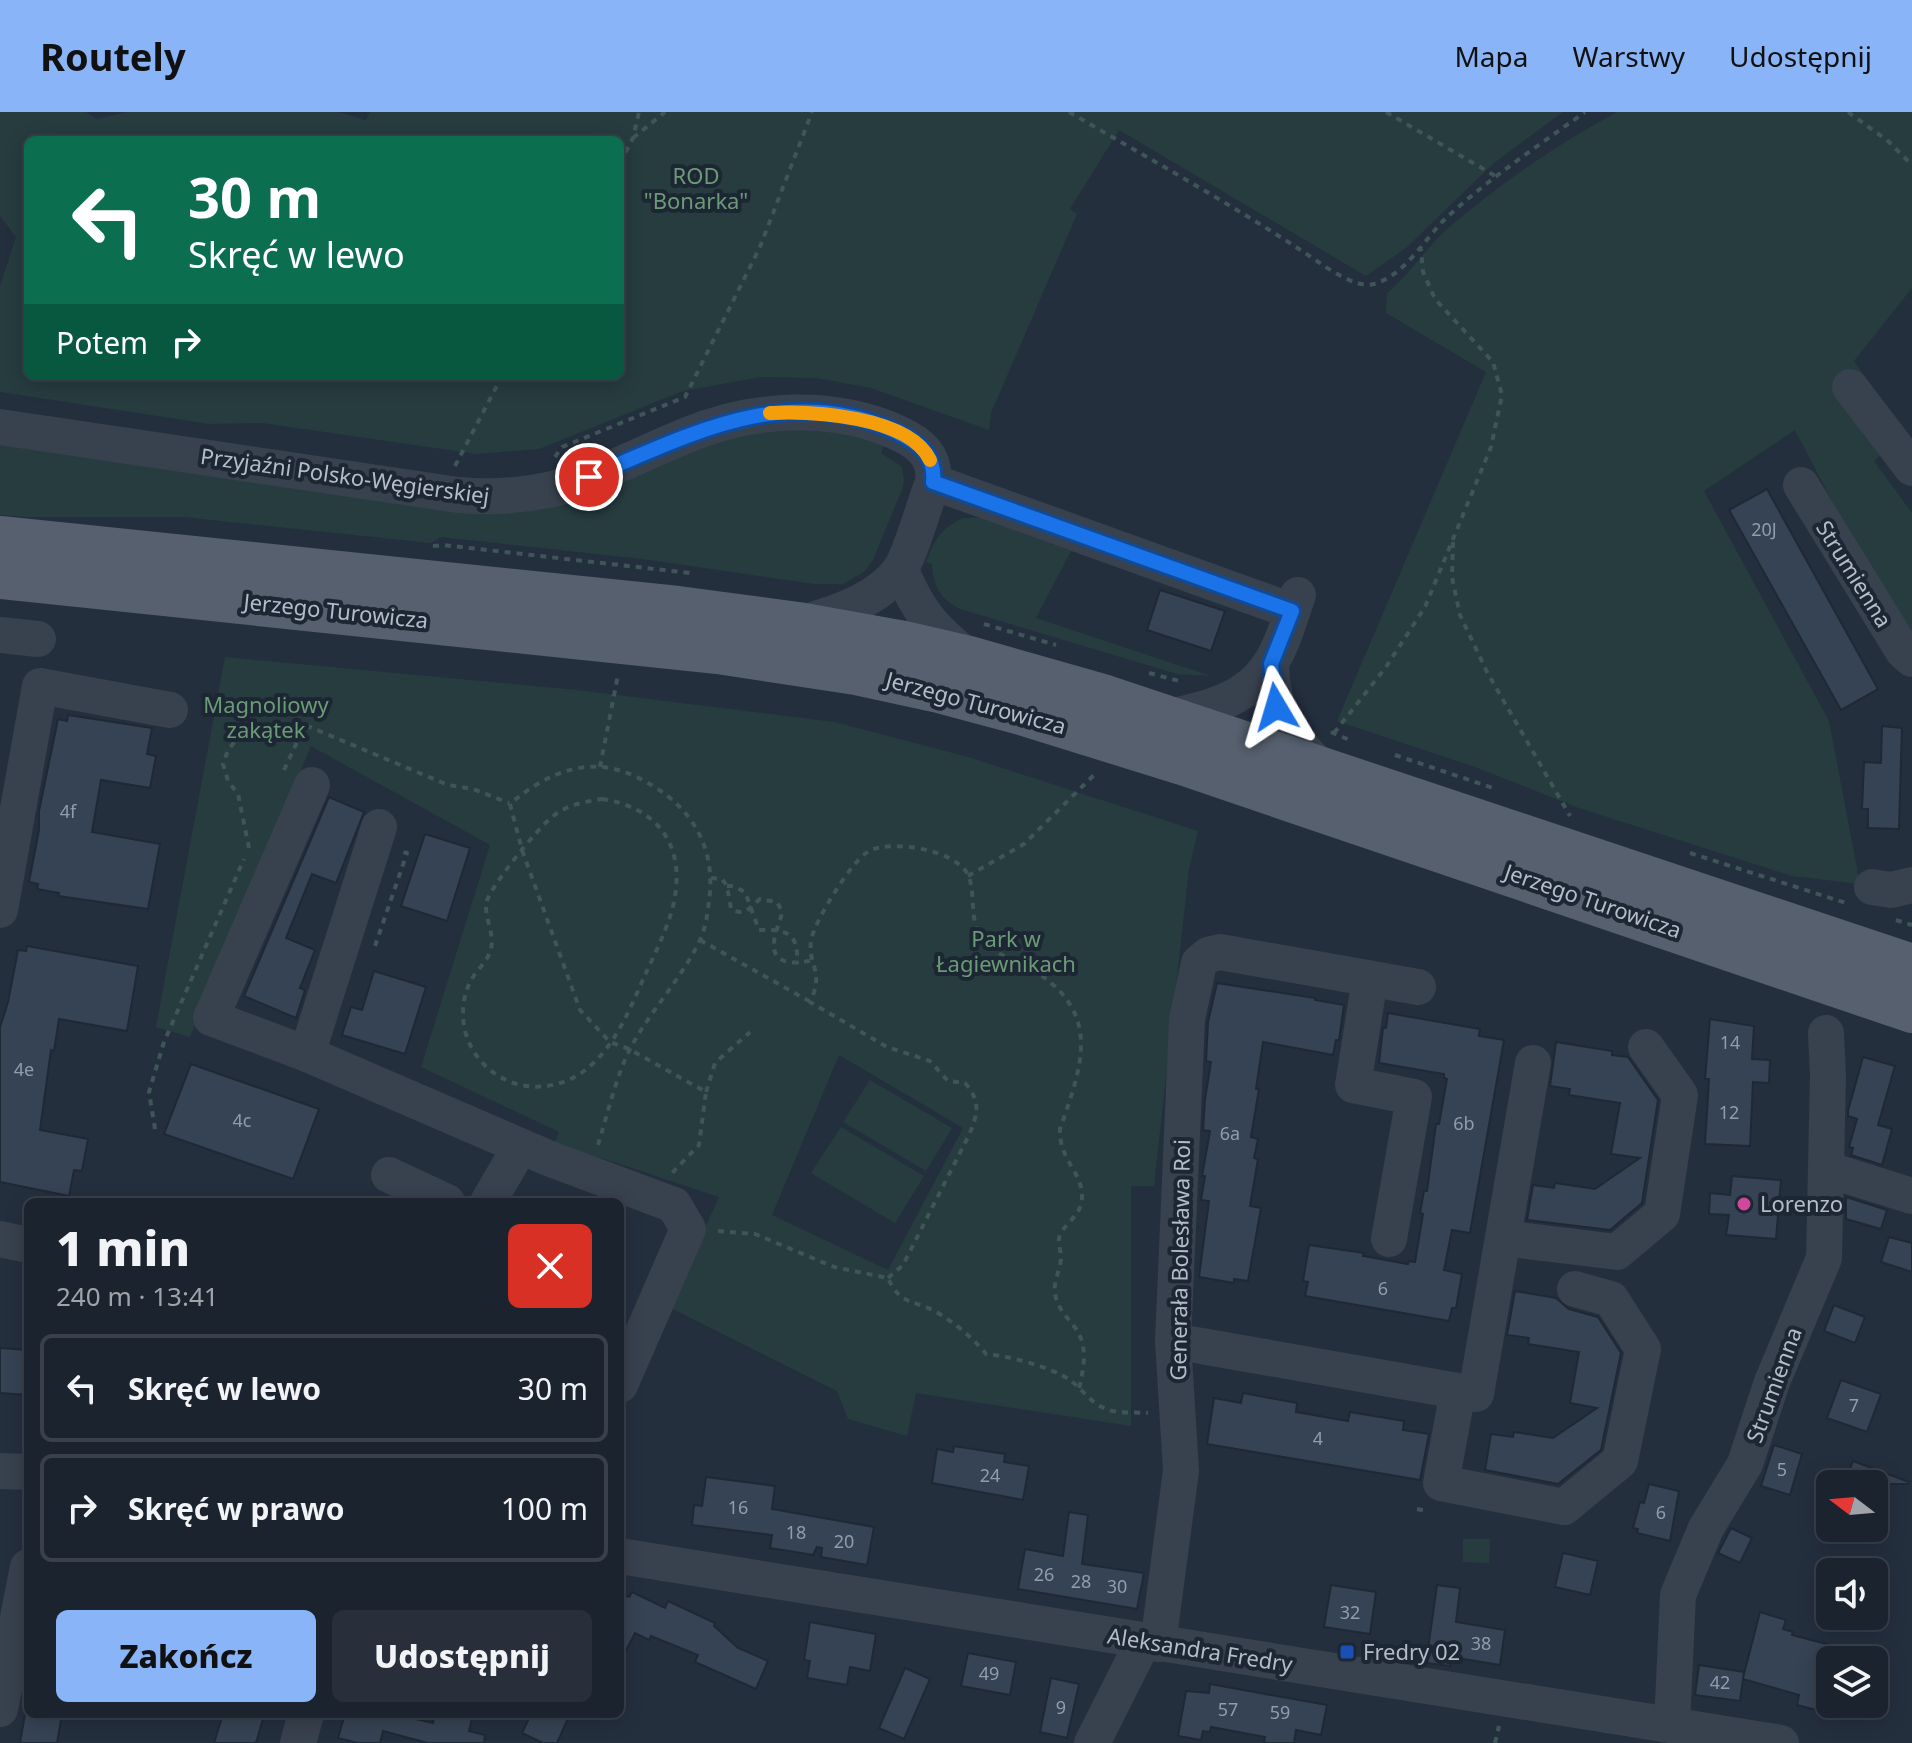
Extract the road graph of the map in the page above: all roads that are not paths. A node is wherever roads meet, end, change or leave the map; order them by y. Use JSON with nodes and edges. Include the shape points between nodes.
{"nodes":[{"id":1,"x":1850,"y":387,"type":"dead end"},
{"id":2,"x":0,"y":427,"type":"edge"},
{"id":3,"x":1912,"y":468,"type":"edge"},
{"id":4,"x":933,"y":482,"type":"junction"},
{"id":5,"x":1801,"y":485,"type":"dead end"},
{"id":6,"x":0,"y":538,"type":"edge"},
{"id":7,"x":901,"y":570,"type":"junction"},
{"id":8,"x":0,"y":577,"type":"edge"},
{"id":9,"x":798,"y":624,"type":"junction"},
{"id":10,"x":0,"y":635,"type":"edge"},
{"id":11,"x":38,"y":639,"type":"dead end"},
{"id":12,"x":973,"y":640,"type":"junction"},
{"id":13,"x":1912,"y":659,"type":"edge"},
{"id":14,"x":1271,"y":664,"type":"junction"},
{"id":15,"x":1179,"y":700,"type":"junction"},
{"id":16,"x":170,"y":710,"type":"dead end"},
{"id":17,"x":1327,"y":743,"type":"junction"},
{"id":18,"x":312,"y":785,"type":"dead end"},
{"id":19,"x":379,"y":827,"type":"dead end"},
{"id":20,"x":1912,"y":885,"type":"edge"},
{"id":21,"x":1870,"y":903,"type":"road end"},
{"id":22,"x":0,"y":910,"type":"edge"},
{"id":23,"x":1912,"y":966,"type":"edge"},
{"id":24,"x":1370,"y":979,"type":"junction"},
{"id":25,"x":1418,"y":987,"type":"dead end"},
{"id":26,"x":1912,"y":1011,"type":"edge"},
{"id":27,"x":1826,"y":1033,"type":"dead end"},
{"id":28,"x":1646,"y":1047,"type":"dead end"},
{"id":29,"x":307,"y":1054,"type":"junction"},
{"id":30,"x":1533,"y":1063,"type":"dead end"},
{"id":31,"x":534,"y":1152,"type":"junction"},
{"id":32,"x":1826,"y":1169,"type":"junction"},
{"id":33,"x":389,"y":1175,"type":"dead end"},
{"id":34,"x":1912,"y":1196,"type":"edge"},
{"id":35,"x":438,"y":1198,"type":"edge"},
{"id":36,"x":492,"y":1198,"type":"edge"},
{"id":37,"x":1503,"y":1238,"type":"junction"},
{"id":38,"x":0,"y":1239,"type":"edge"},
{"id":39,"x":1389,"y":1239,"type":"dead end"},
{"id":40,"x":24,"y":1244,"type":"edge"},
{"id":41,"x":1575,"y":1289,"type":"dead end"},
{"id":42,"x":1173,"y":1341,"type":"junction"},
{"id":43,"x":624,"y":1376,"type":"edge"},
{"id":44,"x":1458,"y":1391,"type":"junction"},
{"id":45,"x":0,"y":1471,"type":"edge"},
{"id":46,"x":24,"y":1472,"type":"edge"},
{"id":47,"x":624,"y":1557,"type":"edge"},
{"id":48,"x":24,"y":1587,"type":"edge"},
{"id":49,"x":1150,"y":1643,"type":"junction"},
{"id":50,"x":0,"y":1709,"type":"edge"},
{"id":51,"x":305,"y":1718,"type":"edge"},
{"id":52,"x":1672,"y":1724,"type":"junction"},
{"id":53,"x":298,"y":1743,"type":"edge"},
{"id":54,"x":1092,"y":1743,"type":"edge"},
{"id":55,"x":1781,"y":1743,"type":"edge"}],
"edges":[{"from":1,"to":3,"type":"street"},
{"from":2,"to":4,"type":"street","name":"Przyjaźni Polsko-Węgierskiej","via":[[500,497],[574,483],[727,421],[805,413],[857,419],[914,441],[929,456]]},
{"from":4,"to":7,"type":"street"},
{"from":4,"to":14,"type":"street","via":[[1295,603]]},
{"from":5,"to":13,"type":"street","name":"Strumienna","via":[[1888,629]]},
{"from":6,"to":9,"type":"main road","name":"Jerzego Turowicza"},
{"from":7,"to":9,"type":"street","via":[[844,611]]},
{"from":7,"to":12,"type":"street","via":[[935,630]]},
{"from":8,"to":26,"type":"main road","name":"Jerzego Turowicza","via":[[718,652],[939,691],[1168,758]]},
{"from":9,"to":12,"type":"main road","name":"Jerzego Turowicza"},
{"from":10,"to":11,"type":"street"},
{"from":12,"to":15,"type":"main road","name":"Jerzego Turowicza"},
{"from":14,"to":15,"type":"street","via":[[1218,705]]},
{"from":14,"to":17,"type":"street","via":[[1276,707],[1301,747]]},
{"from":15,"to":17,"type":"main road","name":"Jerzego Turowicza"},
{"from":16,"to":22,"type":"street","via":[[40,686]]},
{"from":17,"to":23,"type":"main road","name":"Jerzego Turowicza"},
{"from":18,"to":29,"type":"street","via":[[211,1018]]},
{"from":19,"to":29,"type":"street"},
{"from":20,"to":21,"type":"street"},
{"from":24,"to":25,"type":"street"},
{"from":24,"to":39,"type":"street","via":[[1353,1085],[1414,1097]]},
{"from":24,"to":42,"type":"street","name":"Generała Bolesława Roi","via":[[1220,952],[1199,963],[1187,1019]]},
{"from":27,"to":32,"type":"street","name":"Strumienna"},
{"from":28,"to":37,"type":"street","via":[[1680,1095],[1662,1214],[1617,1252]]},
{"from":29,"to":31,"type":"street"},
{"from":30,"to":37,"type":"street"},
{"from":31,"to":36,"type":"street"},
{"from":31,"to":43,"type":"street","via":[[674,1205],[688,1229]]},
{"from":32,"to":34,"type":"street"},
{"from":32,"to":52,"type":"street","name":"Strumienna","via":[[1824,1258],[1772,1382],[1745,1464],[1706,1528],[1678,1595]]},
{"from":33,"to":35,"type":"street"},
{"from":37,"to":44,"type":"street","via":[[1476,1394]]},
{"from":38,"to":40,"type":"street"},
{"from":41,"to":44,"type":"street","via":[[1611,1299],[1643,1349],[1620,1461],[1564,1507],[1441,1483]]},
{"from":42,"to":44,"type":"street"},
{"from":42,"to":49,"type":"street","name":"Generała Bolesława Roi","via":[[1181,1471]]},
{"from":45,"to":46,"type":"street"},
{"from":47,"to":49,"type":"street","name":"Aleksandra Fredry"},
{"from":48,"to":50,"type":"street"},
{"from":49,"to":52,"type":"street","name":"Aleksandra Fredry"},
{"from":49,"to":54,"type":"street","name":"Generała Bolesława Roi"},
{"from":51,"to":53,"type":"street"},
{"from":52,"to":55,"type":"street","name":"Aleksandra Fredry"}]}
